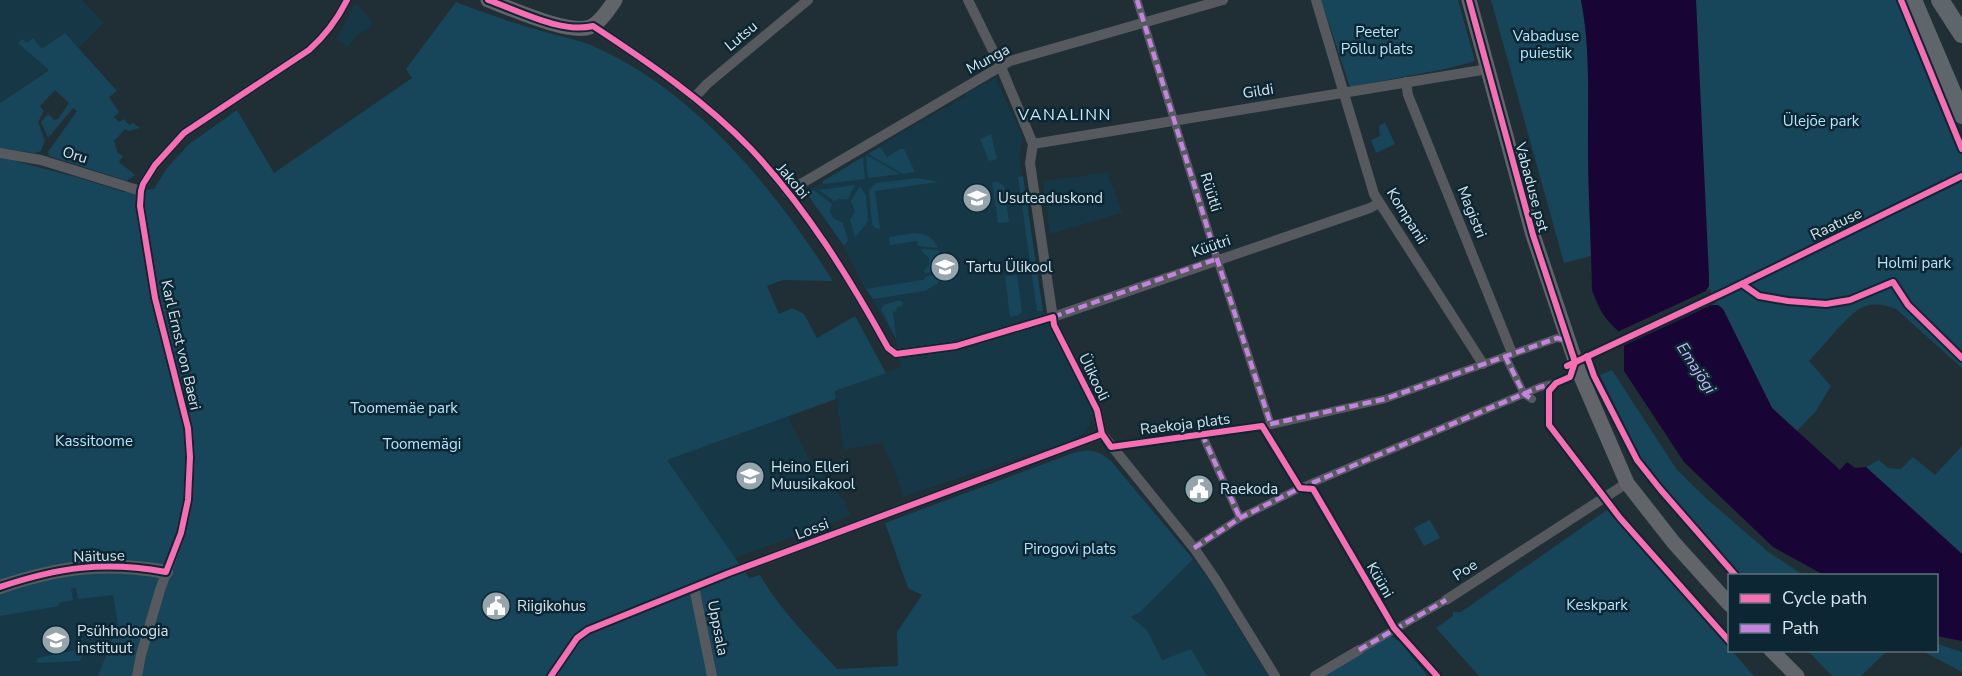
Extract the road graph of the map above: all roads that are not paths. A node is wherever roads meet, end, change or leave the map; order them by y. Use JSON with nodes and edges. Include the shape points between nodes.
{"nodes":[{"id":1,"x":347,"y":0,"type":"edge"},
{"id":2,"x":488,"y":0,"type":"edge"},
{"id":3,"x":615,"y":0,"type":"edge"},
{"id":4,"x":808,"y":0,"type":"edge"},
{"id":5,"x":968,"y":0,"type":"edge"},
{"id":6,"x":1137,"y":0,"type":"edge"},
{"id":7,"x":1223,"y":0,"type":"edge"},
{"id":8,"x":1316,"y":0,"type":"edge"},
{"id":9,"x":1469,"y":0,"type":"edge"},
{"id":10,"x":1913,"y":0,"type":"edge"},
{"id":11,"x":1191,"y":4,"type":"edge"},
{"id":12,"x":1944,"y":7,"type":"edge"},
{"id":13,"x":1145,"y":22,"type":"junction"},
{"id":14,"x":1923,"y":24,"type":"junction"},
{"id":15,"x":593,"y":26,"type":"junction"},
{"id":16,"x":1962,"y":34,"type":"edge"},
{"id":17,"x":1001,"y":67,"type":"junction"},
{"id":18,"x":1488,"y":69,"type":"junction"},
{"id":19,"x":1406,"y":82,"type":"junction"},
{"id":20,"x":1344,"y":93,"type":"junction"},
{"id":21,"x":694,"y":98,"type":"junction"},
{"id":22,"x":1962,"y":115,"type":"edge"},
{"id":23,"x":1175,"y":120,"type":"junction"},
{"id":24,"x":1033,"y":144,"type":"junction"},
{"id":25,"x":0,"y":153,"type":"edge"},
{"id":26,"x":1962,"y":176,"type":"edge"},
{"id":27,"x":141,"y":191,"type":"junction"},
{"id":28,"x":788,"y":192,"type":"junction"},
{"id":29,"x":1379,"y":203,"type":"junction"},
{"id":30,"x":1217,"y":259,"type":"junction"},
{"id":31,"x":1053,"y":317,"type":"junction"},
{"id":32,"x":1568,"y":341,"type":"junction"},
{"id":33,"x":1509,"y":354,"type":"junction"},
{"id":34,"x":1575,"y":362,"type":"junction"},
{"id":35,"x":1483,"y":364,"type":"junction"},
{"id":36,"x":1556,"y":383,"type":"dead end"},
{"id":37,"x":1524,"y":394,"type":"junction"},
{"id":38,"x":1532,"y":399,"type":"dead end"},
{"id":39,"x":1271,"y":425,"type":"junction"},
{"id":40,"x":1262,"y":426,"type":"junction"},
{"id":41,"x":1102,"y":434,"type":"junction"},
{"id":42,"x":1202,"y":434,"type":"junction"},
{"id":43,"x":1111,"y":447,"type":"junction"},
{"id":44,"x":1627,"y":483,"type":"junction"},
{"id":45,"x":1300,"y":488,"type":"junction"},
{"id":46,"x":1240,"y":518,"type":"junction"},
{"id":47,"x":1194,"y":548,"type":"junction"},
{"id":48,"x":166,"y":572,"type":"junction"},
{"id":49,"x":0,"y":587,"type":"edge"},
{"id":50,"x":694,"y":587,"type":"junction"},
{"id":51,"x":1446,"y":600,"type":"joint"},
{"id":52,"x":1728,"y":602,"type":"edge"},
{"id":53,"x":1394,"y":628,"type":"junction"},
{"id":54,"x":1359,"y":650,"type":"joint"},
{"id":55,"x":1773,"y":652,"type":"edge"},
{"id":56,"x":1773,"y":652,"type":"edge"},
{"id":57,"x":137,"y":676,"type":"edge"},
{"id":58,"x":551,"y":676,"type":"edge"},
{"id":59,"x":712,"y":676,"type":"edge"},
{"id":60,"x":1275,"y":676,"type":"edge"},
{"id":61,"x":1316,"y":676,"type":"edge"},
{"id":62,"x":1437,"y":676,"type":"edge"},
{"id":63,"x":1789,"y":676,"type":"edge"},
{"id":64,"x":1797,"y":676,"type":"edge"}],
"edges":[{"from":1,"to":27,"type":"street","via":[[328,31],[309,50],[184,133],[155,165]]},
{"from":2,"to":15,"type":"main road","via":[[562,26]]},
{"from":3,"to":15,"type":"main road"},
{"from":4,"to":21,"type":"street","name":"Lutsu"},
{"from":5,"to":17,"type":"street","name":"Ülikooli"},
{"from":6,"to":13,"type":"street","name":"Rüütli"},
{"from":7,"to":11,"type":"street","name":"Munga"},
{"from":8,"to":20,"type":"street","name":"Kompanii"},
{"from":9,"to":18,"type":"main road","name":"Vabaduse pst"},
{"from":10,"to":14,"type":"highway"},
{"from":11,"to":13,"type":"street","name":"Munga"},
{"from":12,"to":14,"type":"highway","via":[[1926,14]]},
{"from":12,"to":16,"type":"highway"},
{"from":13,"to":17,"type":"street","name":"Munga","via":[[1010,61]]},
{"from":13,"to":23,"type":"street","name":"Rüütli"},
{"from":14,"to":22,"type":"highway"},
{"from":15,"to":21,"type":"street","name":"Jakobi"},
{"from":17,"to":24,"type":"street","name":"Ülikooli"},
{"from":17,"to":28,"type":"street","name":"Munga"},
{"from":18,"to":19,"type":"street","name":"Gildi"},
{"from":18,"to":32,"type":"main road","name":"Vabaduse pst","via":[[1533,235]]},
{"from":19,"to":20,"type":"street","name":"Gildi"},
{"from":19,"to":33,"type":"street","name":"Magistri"},
{"from":20,"to":23,"type":"street","name":"Gildi"},
{"from":20,"to":29,"type":"street","name":"Kompanii"},
{"from":21,"to":28,"type":"street","name":"Jakobi","via":[[750,148]]},
{"from":23,"to":24,"type":"street","name":"Gildi"},
{"from":23,"to":30,"type":"street","name":"Rüütli"},
{"from":24,"to":31,"type":"street","name":"Ülikooli","via":[[1030,163]]},
{"from":25,"to":27,"type":"street","name":"Oru","via":[[41,160]]},
{"from":26,"to":34,"type":"street","name":"Raatuse"},
{"from":27,"to":48,"type":"street","name":"Karl Ernst von Baeri","via":[[155,298],[188,428],[190,457],[188,500]]},
{"from":28,"to":31,"type":"street","name":"Jakobi","via":[[836,258],[888,348],[896,354],[956,346]]},
{"from":29,"to":30,"type":"street","name":"Küütri"},
{"from":29,"to":35,"type":"street","name":"Kompanii"},
{"from":30,"to":31,"type":"street","name":"Küütri"},
{"from":30,"to":39,"type":"street","name":"Rüütli"},
{"from":31,"to":41,"type":"street","name":"Ülikooli","via":[[1097,410]]},
{"from":32,"to":33,"type":"street","name":"Raekoja plats","via":[[1557,338]]},
{"from":32,"to":34,"type":"main road","name":"Vabaduse pst"},
{"from":33,"to":35,"type":"street","name":"Raekoja plats"},
{"from":33,"to":37,"type":"street"},
{"from":34,"to":44,"type":"main road","name":"Vabaduse pst"},
{"from":35,"to":39,"type":"street","name":"Raekoja plats","via":[[1385,399]]},
{"from":36,"to":37,"type":"street"},
{"from":37,"to":38,"type":"street"},
{"from":37,"to":45,"type":"street"},
{"from":39,"to":40,"type":"street","name":"Raekoja plats"},
{"from":40,"to":42,"type":"street","name":"Raekoja plats"},
{"from":40,"to":45,"type":"street"},
{"from":41,"to":43,"type":"street","name":"Ülikooli"},
{"from":41,"to":50,"type":"street","name":"Lossi"},
{"from":42,"to":43,"type":"street","name":"Raekoja plats"},
{"from":42,"to":46,"type":"street"},
{"from":43,"to":47,"type":"street","name":"Ülikooli"},
{"from":44,"to":51,"type":"street","name":"Poe"},
{"from":44,"to":52,"type":"main road","name":"Vabaduse pst","via":[[1674,543]]},
{"from":45,"to":46,"type":"street"},
{"from":45,"to":53,"type":"street","name":"Küüni","via":[[1312,489]]},
{"from":46,"to":47,"type":"street"},
{"from":47,"to":60,"type":"street","name":"Ülikooli"},
{"from":48,"to":49,"type":"street","name":"Näituse","via":[[128,566],[80,567]]},
{"from":48,"to":57,"type":"street","name":"Karl Ernst von Baeri"},
{"from":50,"to":58,"type":"street","name":"Lossi","via":[[588,630],[577,638]]},
{"from":50,"to":59,"type":"street","name":"Uppsala"},
{"from":51,"to":53,"type":"street","name":"Poe"},
{"from":53,"to":54,"type":"street","name":"Poe"},
{"from":53,"to":62,"type":"street","name":"Küüni"},
{"from":54,"to":61,"type":"street","name":"Poe"},
{"from":55,"to":63,"type":"main road"},
{"from":56,"to":64,"type":"main road"}]}
